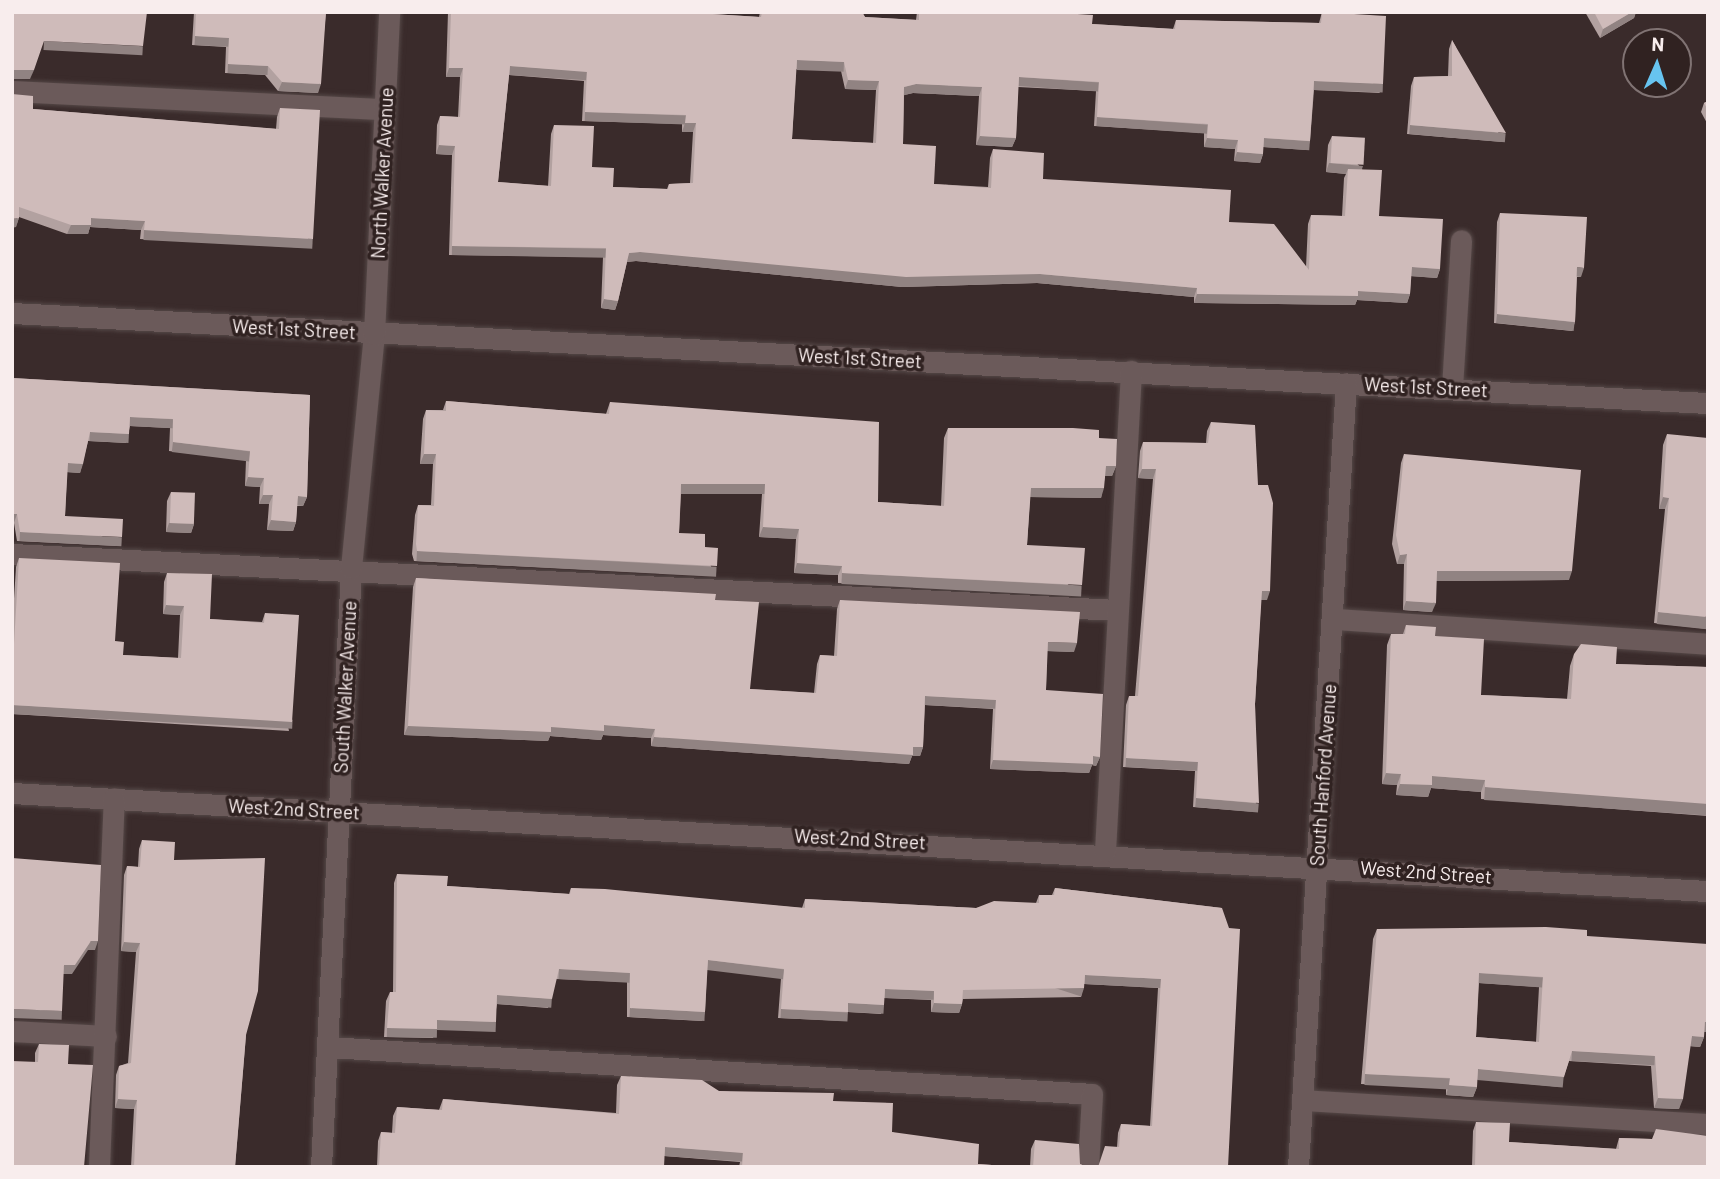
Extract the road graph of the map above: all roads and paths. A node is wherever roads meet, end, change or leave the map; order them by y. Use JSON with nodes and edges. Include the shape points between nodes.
{"nodes":[{"id":1,"x":389,"y":12,"type":"edge"},
{"id":2,"x":12,"y":91,"type":"edge"},
{"id":3,"x":385,"y":109,"type":"junction"},
{"id":4,"x":1461,"y":240,"type":"dead end"},
{"id":5,"x":12,"y":313,"type":"edge"},
{"id":6,"x":374,"y":334,"type":"junction"},
{"id":7,"x":1131,"y":371,"type":"junction"},
{"id":8,"x":1346,"y":383,"type":"junction"},
{"id":9,"x":1452,"y":388,"type":"junction"},
{"id":10,"x":1708,"y":403,"type":"edge"},
{"id":11,"x":12,"y":554,"type":"edge"},
{"id":12,"x":351,"y":568,"type":"junction"},
{"id":13,"x":1118,"y":610,"type":"junction"},
{"id":14,"x":1335,"y":619,"type":"junction"},
{"id":15,"x":1708,"y":644,"type":"edge"},
{"id":16,"x":12,"y":793,"type":"edge"},
{"id":17,"x":114,"y":798,"type":"junction"},
{"id":18,"x":339,"y":812,"type":"junction"},
{"id":19,"x":1105,"y":851,"type":"junction"},
{"id":20,"x":1316,"y":864,"type":"junction"},
{"id":21,"x":1708,"y":891,"type":"edge"},
{"id":22,"x":12,"y":1031,"type":"edge"},
{"id":23,"x":106,"y":1036,"type":"junction"},
{"id":24,"x":329,"y":1047,"type":"junction"},
{"id":25,"x":1302,"y":1100,"type":"junction"},
{"id":26,"x":1708,"y":1124,"type":"edge"},
{"id":27,"x":99,"y":1167,"type":"edge"},
{"id":28,"x":321,"y":1167,"type":"edge"},
{"id":29,"x":1088,"y":1167,"type":"edge"},
{"id":30,"x":1298,"y":1167,"type":"edge"}],
"edges":[{"from":1,"to":3,"type":"street","name":"North Walker Avenue"},
{"from":2,"to":3,"type":"street"},
{"from":3,"to":6,"type":"street","name":"North Walker Avenue"},
{"from":4,"to":9,"type":"street"},
{"from":5,"to":6,"type":"street","name":"West 1st Street"},
{"from":6,"to":7,"type":"street","name":"West 1st Street"},
{"from":6,"to":12,"type":"street","name":"South Walker Avenue"},
{"from":7,"to":8,"type":"street","name":"West 1st Street"},
{"from":7,"to":13,"type":"street"},
{"from":8,"to":9,"type":"street","name":"West 1st Street"},
{"from":8,"to":14,"type":"street","name":"South Hanford Avenue"},
{"from":9,"to":10,"type":"street","name":"West 1st Street"},
{"from":11,"to":12,"type":"street"},
{"from":12,"to":13,"type":"street"},
{"from":12,"to":18,"type":"street","name":"South Walker Avenue"},
{"from":13,"to":19,"type":"street"},
{"from":14,"to":15,"type":"street"},
{"from":14,"to":20,"type":"street","name":"South Hanford Avenue"},
{"from":16,"to":17,"type":"street","name":"West 2nd Street"},
{"from":17,"to":18,"type":"street","name":"West 2nd Street"},
{"from":17,"to":23,"type":"street"},
{"from":18,"to":19,"type":"street","name":"West 2nd Street"},
{"from":18,"to":24,"type":"street","name":"South Walker Avenue"},
{"from":19,"to":20,"type":"street","name":"West 2nd Street"},
{"from":20,"to":21,"type":"street","name":"West 2nd Street"},
{"from":20,"to":25,"type":"street","name":"South Hanford Avenue"},
{"from":22,"to":23,"type":"street"},
{"from":23,"to":27,"type":"street"},
{"from":24,"to":28,"type":"street","name":"South Walker Avenue"},
{"from":24,"to":29,"type":"street","via":[[1092,1094]]},
{"from":25,"to":26,"type":"street"},
{"from":25,"to":30,"type":"street","name":"South Hanford Avenue"}]}
